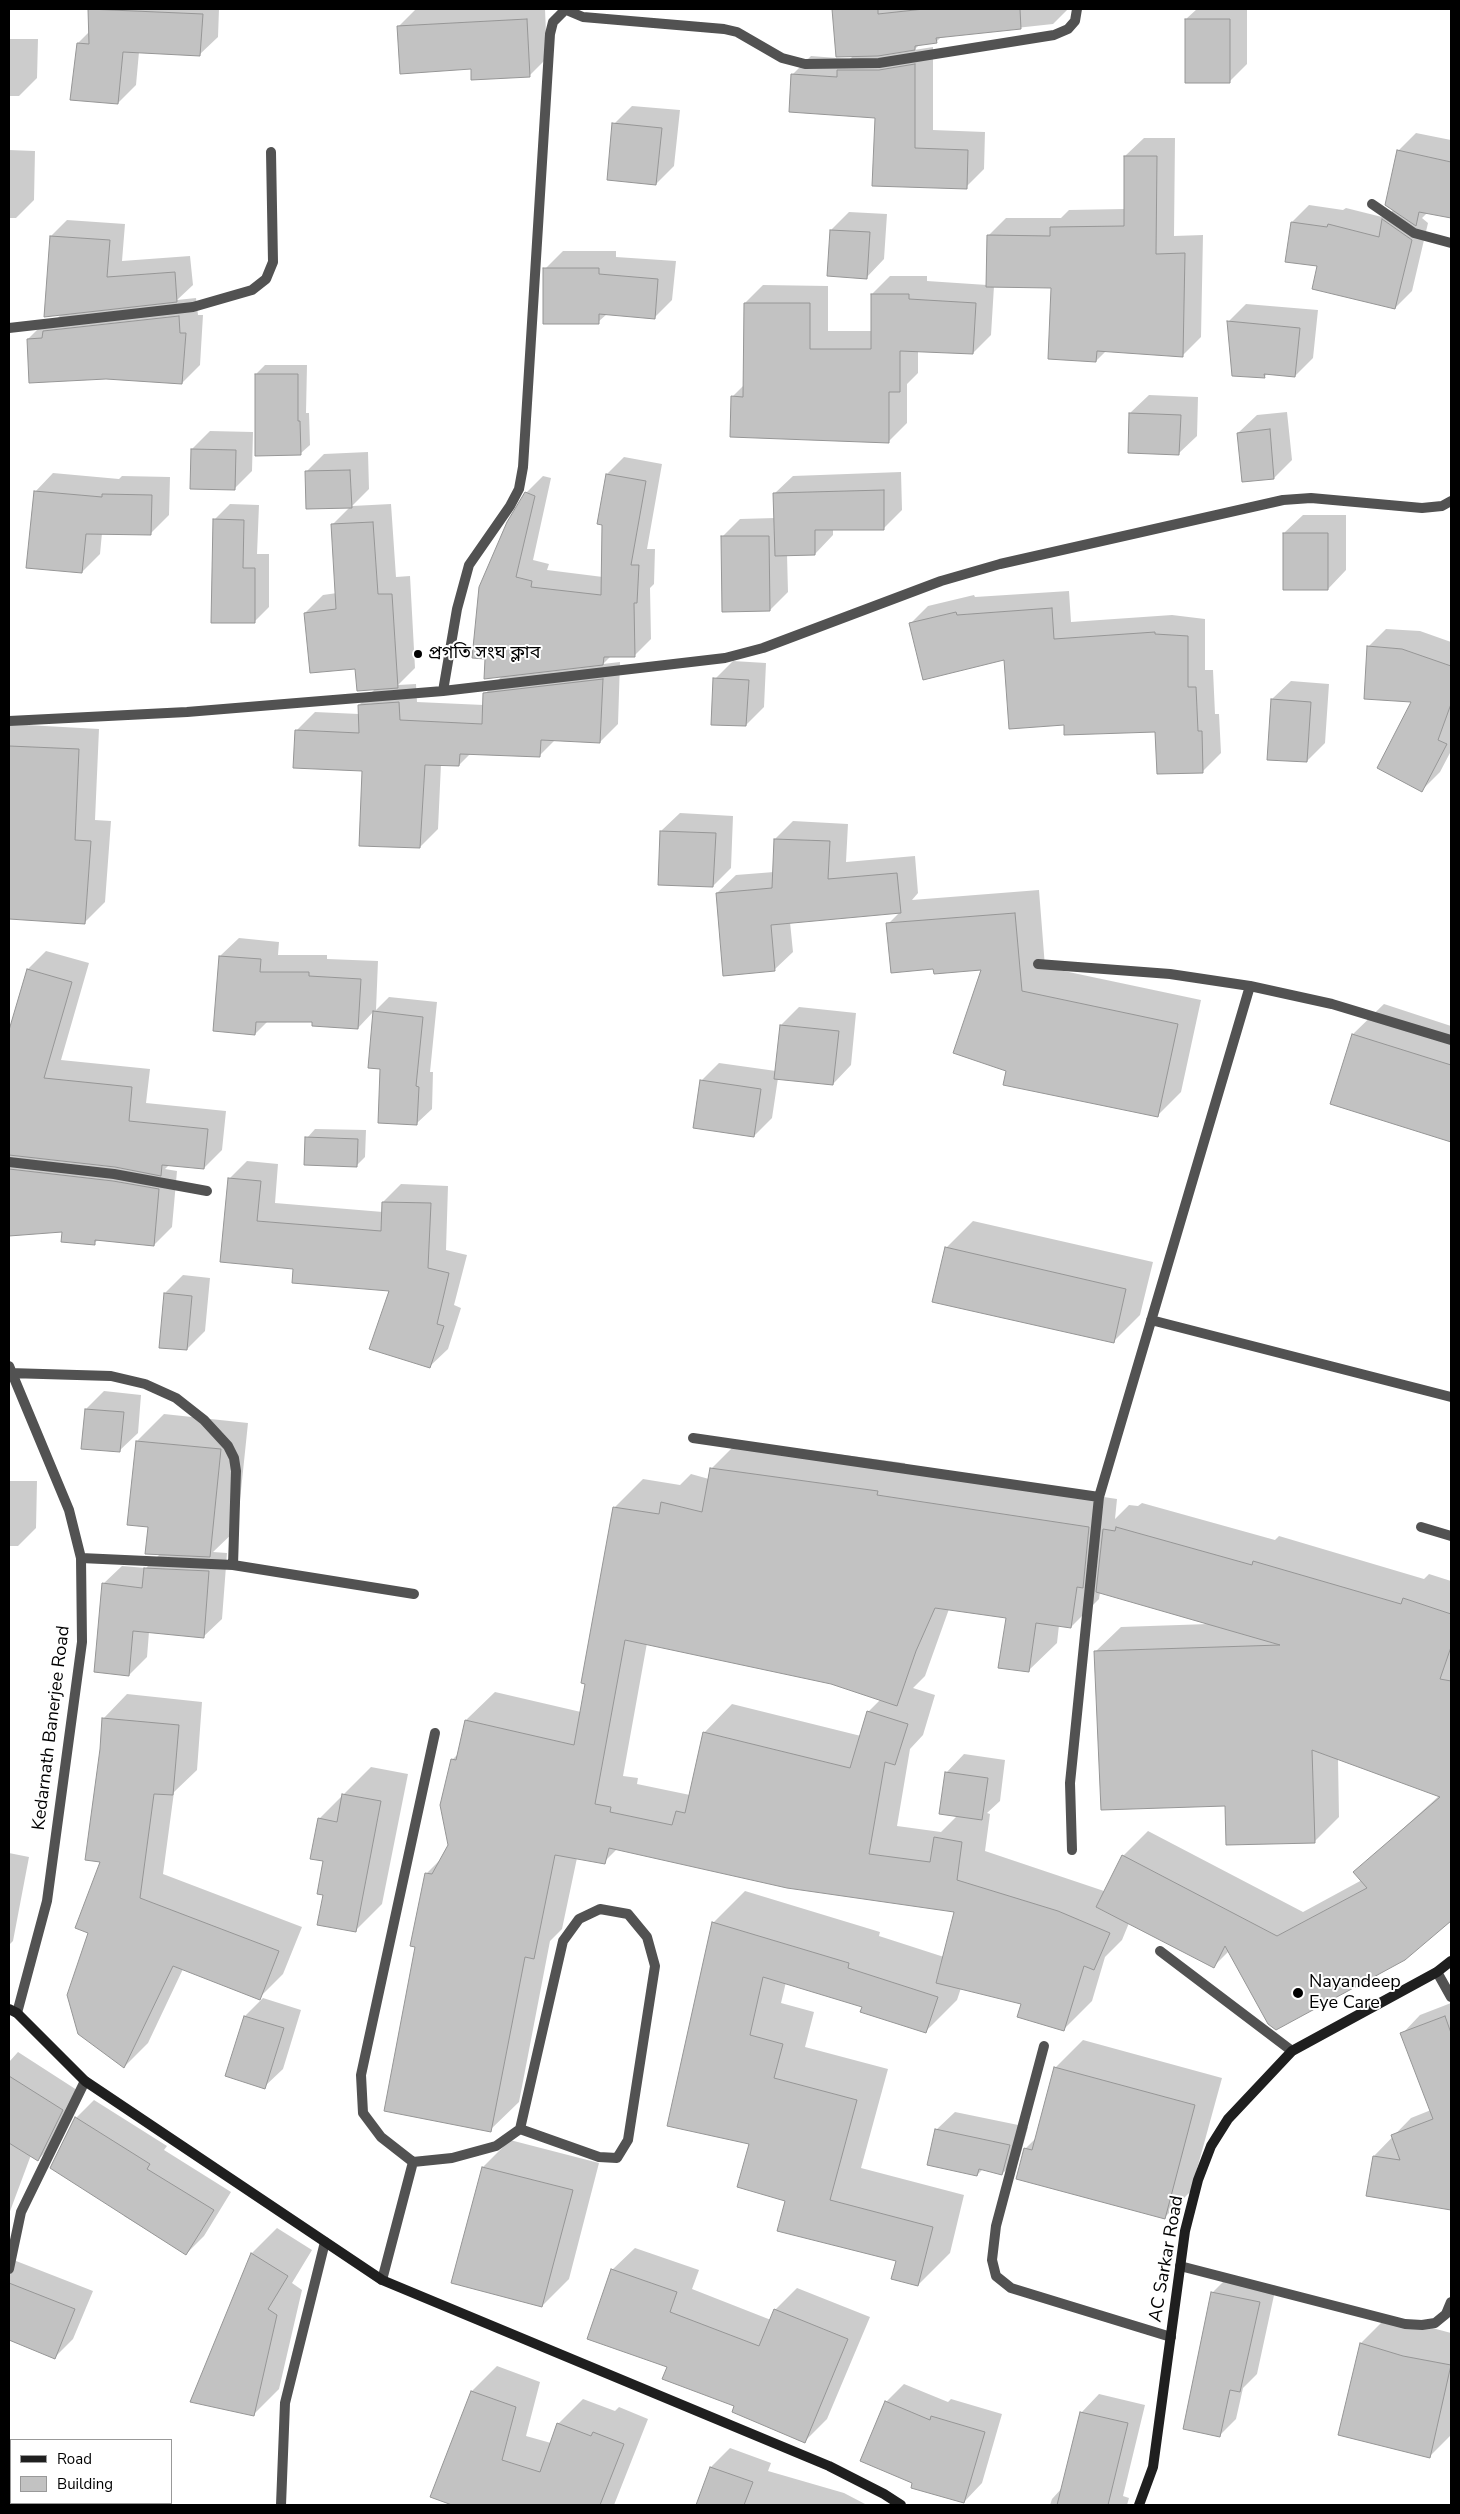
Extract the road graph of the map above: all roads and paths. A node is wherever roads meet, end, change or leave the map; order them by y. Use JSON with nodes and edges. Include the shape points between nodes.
{"nodes":[{"id":1,"x":1077,"y":9,"type":"edge"},
{"id":2,"x":564,"y":10,"type":"edge"},
{"id":3,"x":271,"y":152,"type":"dead end"},
{"id":4,"x":1372,"y":204,"type":"dead end"},
{"id":5,"x":1451,"y":243,"type":"edge"},
{"id":6,"x":9,"y":328,"type":"edge"},
{"id":7,"x":1451,"y":501,"type":"edge"},
{"id":8,"x":443,"y":691,"type":"junction"},
{"id":9,"x":9,"y":721,"type":"edge"},
{"id":10,"x":1038,"y":964,"type":"dead end"},
{"id":11,"x":1250,"y":986,"type":"junction"},
{"id":12,"x":1451,"y":1040,"type":"edge"},
{"id":13,"x":9,"y":1162,"type":"edge"},
{"id":14,"x":207,"y":1191,"type":"dead end"},
{"id":15,"x":1152,"y":1320,"type":"junction"},
{"id":16,"x":10,"y":1370,"type":"edge"},
{"id":17,"x":1451,"y":1397,"type":"edge"},
{"id":18,"x":693,"y":1438,"type":"dead end"},
{"id":19,"x":1099,"y":1497,"type":"junction"},
{"id":20,"x":1421,"y":1527,"type":"dead end"},
{"id":21,"x":1451,"y":1536,"type":"edge"},
{"id":22,"x":81,"y":1558,"type":"junction"},
{"id":23,"x":234,"y":1565,"type":"junction"},
{"id":24,"x":414,"y":1594,"type":"dead end"},
{"id":25,"x":435,"y":1733,"type":"dead end"},
{"id":26,"x":1072,"y":1850,"type":"dead end"},
{"id":27,"x":1160,"y":1951,"type":"dead end"},
{"id":28,"x":1451,"y":1961,"type":"edge"},
{"id":29,"x":1437,"y":1972,"type":"junction"},
{"id":30,"x":1451,"y":1997,"type":"edge"},
{"id":31,"x":13,"y":2011,"type":"edge"},
{"id":32,"x":1044,"y":2046,"type":"dead end"},
{"id":33,"x":1292,"y":2051,"type":"junction"},
{"id":34,"x":84,"y":2081,"type":"junction"},
{"id":35,"x":520,"y":2129,"type":"junction"},
{"id":36,"x":413,"y":2162,"type":"junction"},
{"id":37,"x":325,"y":2242,"type":"junction"},
{"id":38,"x":1180,"y":2266,"type":"junction"},
{"id":39,"x":9,"y":2269,"type":"edge"},
{"id":40,"x":382,"y":2280,"type":"junction"},
{"id":41,"x":1451,"y":2302,"type":"edge"},
{"id":42,"x":1171,"y":2337,"type":"junction"},
{"id":43,"x":281,"y":2505,"type":"edge"},
{"id":44,"x":901,"y":2505,"type":"edge"},
{"id":45,"x":1139,"y":2505,"type":"edge"}],
"edges":[{"from":1,"to":2,"type":"street","via":[[1075,21],[1068,29],[1054,35],[879,63],[823,64],[805,64],[782,58],[737,32],[724,29],[583,17]]},
{"from":2,"to":8,"type":"street","via":[[553,22],[550,34],[522,474],[510,506],[468,565]]},
{"from":3,"to":6,"type":"street","via":[[273,262],[266,280],[252,290],[193,306]]},
{"from":4,"to":5,"type":"street","via":[[1414,233]]},
{"from":7,"to":8,"type":"street","via":[[1442,506],[1422,508],[1311,498],[1283,500],[1000,564],[942,581],[764,648],[725,658]]},
{"from":8,"to":9,"type":"street","via":[[187,712]]},
{"from":10,"to":11,"type":"street","via":[[1170,974]]},
{"from":11,"to":12,"type":"street","via":[[1332,1004]]},
{"from":11,"to":15,"type":"street"},
{"from":13,"to":14,"type":"street","via":[[114,1174]]},
{"from":15,"to":17,"type":"street"},
{"from":15,"to":19,"type":"street"},
{"from":16,"to":22,"type":"street","name":"Kedarnath Banerjee Road","via":[[69,1510]]},
{"from":16,"to":23,"type":"street","via":[[111,1376],[145,1384],[176,1398],[204,1420],[228,1446],[234,1458]]},
{"from":18,"to":19,"type":"street"},
{"from":19,"to":26,"type":"street","via":[[1070,1782]]},
{"from":20,"to":21,"type":"street"},
{"from":22,"to":23,"type":"street"},
{"from":22,"to":31,"type":"street","name":"Kedarnath Banerjee Road","via":[[82,1642],[47,1901]]},
{"from":23,"to":24,"type":"street"},
{"from":25,"to":36,"type":"street","via":[[361,2074],[363,2113],[381,2137]]},
{"from":27,"to":33,"type":"street"},
{"from":28,"to":29,"type":"street","name":"AC Sarkar Road"},
{"from":29,"to":30,"type":"street"},
{"from":29,"to":33,"type":"street","name":"AC Sarkar Road"},
{"from":31,"to":34,"type":"street"},
{"from":32,"to":42,"type":"street","via":[[996,2226],[992,2260],[996,2276],[1010,2288]]},
{"from":33,"to":38,"type":"street","name":"AC Sarkar Road","via":[[1228,2119],[1211,2146],[1196,2188]]},
{"from":34,"to":37,"type":"street"},
{"from":34,"to":39,"type":"street","via":[[21,2212]]},
{"from":35,"to":35,"type":"street","via":[[563,1940],[579,1919],[600,1909],[628,1914],[646,1937],[654,1966],[628,2140],[617,2158],[599,2157]]},
{"from":35,"to":36,"type":"street","via":[[496,2146],[452,2158]]},
{"from":36,"to":40,"type":"street"},
{"from":37,"to":40,"type":"street"},
{"from":37,"to":43,"type":"street","via":[[285,2403]]},
{"from":38,"to":41,"type":"street","via":[[1405,2324],[1435,2323],[1446,2314]]},
{"from":38,"to":42,"type":"street","name":"AC Sarkar Road"},
{"from":40,"to":44,"type":"street","via":[[829,2466]]},
{"from":42,"to":45,"type":"street","name":"AC Sarkar Road","via":[[1153,2467]]}]}
